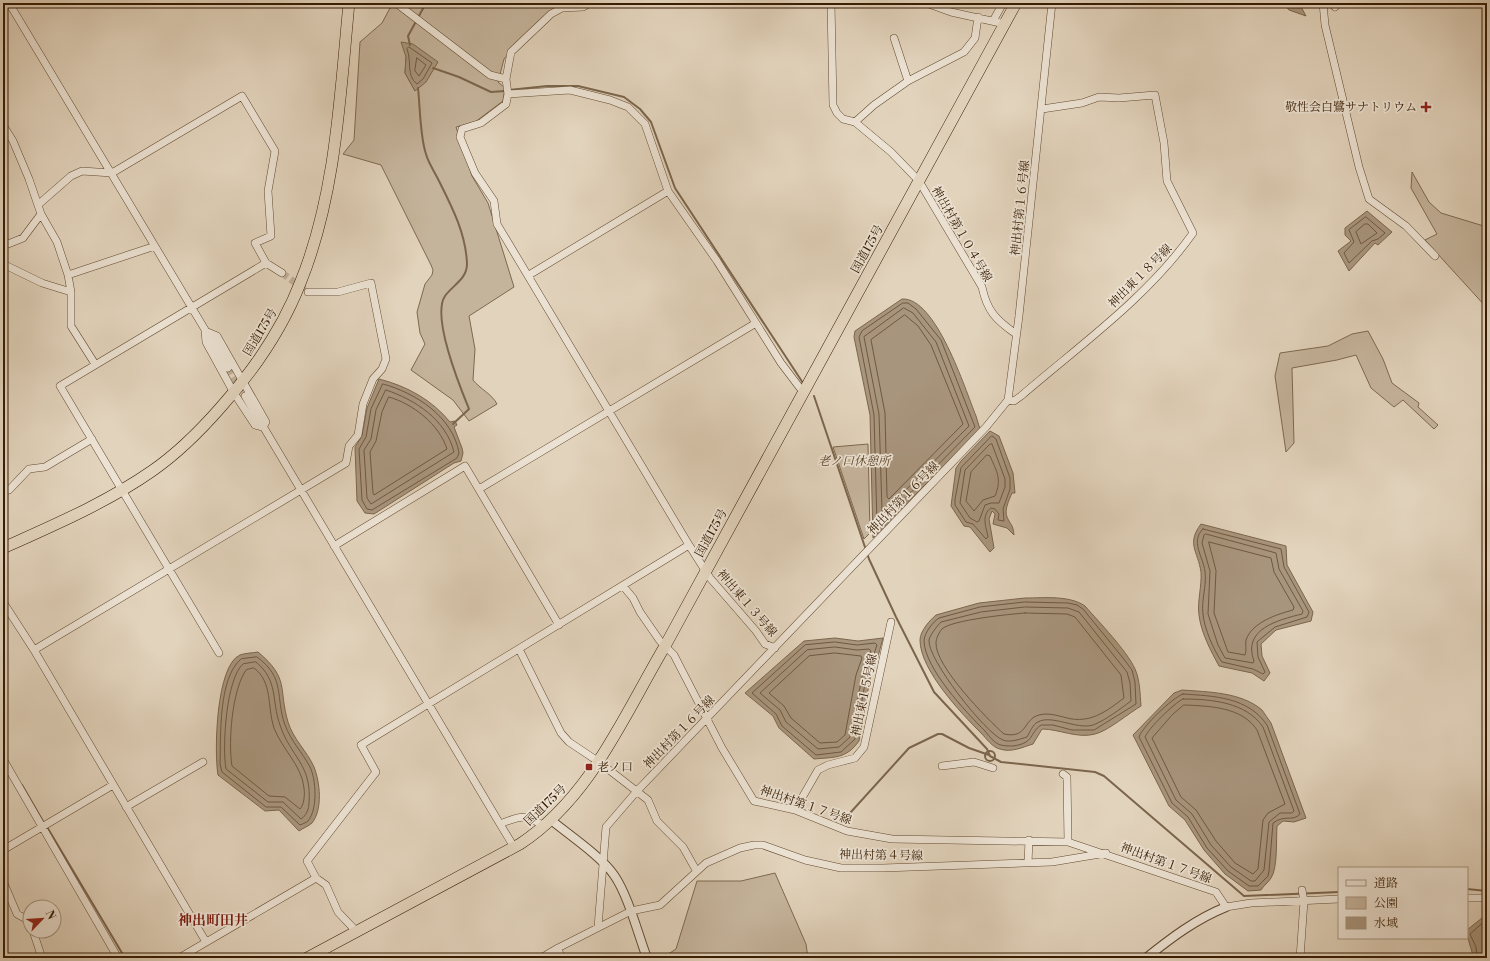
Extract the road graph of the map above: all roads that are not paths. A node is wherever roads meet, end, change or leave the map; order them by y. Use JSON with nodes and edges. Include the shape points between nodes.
{"nodes":[{"id":1,"x":9,"y":3,"type":"edge"},
{"id":2,"x":349,"y":3,"type":"edge"},
{"id":3,"x":396,"y":3,"type":"edge"},
{"id":4,"x":590,"y":3,"type":"edge"},
{"id":5,"x":832,"y":3,"type":"edge"},
{"id":6,"x":926,"y":3,"type":"edge"},
{"id":7,"x":1003,"y":3,"type":"edge"},
{"id":8,"x":1016,"y":3,"type":"edge"},
{"id":9,"x":1052,"y":3,"type":"edge"},
{"id":10,"x":1323,"y":3,"type":"edge"},
{"id":11,"x":978,"y":17,"type":"junction"},
{"id":12,"x":992,"y":21,"type":"junction"},
{"id":13,"x":1005,"y":24,"type":"junction"},
{"id":14,"x":894,"y":38,"type":"dead end"},
{"id":15,"x":506,"y":79,"type":"junction"},
{"id":16,"x":908,"y":81,"type":"junction"},
{"id":17,"x":508,"y":94,"type":"junction"},
{"id":18,"x":1042,"y":109,"type":"junction"},
{"id":19,"x":855,"y":122,"type":"junction"},
{"id":20,"x":3,"y":125,"type":"edge"},
{"id":21,"x":112,"y":173,"type":"junction"},
{"id":22,"x":919,"y":181,"type":"junction"},
{"id":23,"x":668,"y":191,"type":"junction"},
{"id":24,"x":39,"y":204,"type":"junction"},
{"id":25,"x":41,"y":214,"type":"junction"},
{"id":26,"x":3,"y":246,"type":"edge"},
{"id":27,"x":155,"y":246,"type":"junction"},
{"id":28,"x":1435,"y":256,"type":"dead end"},
{"id":29,"x":266,"y":263,"type":"junction"},
{"id":30,"x":3,"y":264,"type":"edge"},
{"id":31,"x":282,"y":273,"type":"tunnel mouth"},
{"id":32,"x":529,"y":274,"type":"junction"},
{"id":33,"x":68,"y":275,"type":"junction"},
{"id":34,"x":71,"y":292,"type":"junction"},
{"id":35,"x":308,"y":292,"type":"tunnel mouth"},
{"id":36,"x":190,"y":307,"type":"junction"},
{"id":37,"x":756,"y":323,"type":"junction"},
{"id":38,"x":205,"y":331,"type":"junction"},
{"id":39,"x":1016,"y":334,"type":"junction"},
{"id":40,"x":95,"y":364,"type":"junction"},
{"id":41,"x":228,"y":368,"type":"tunnel mouth"},
{"id":42,"x":244,"y":382,"type":"junction"},
{"id":43,"x":803,"y":392,"type":"junction"},
{"id":44,"x":239,"y":395,"type":"junction"},
{"id":45,"x":1008,"y":400,"type":"junction"},
{"id":46,"x":610,"y":410,"type":"junction"},
{"id":47,"x":263,"y":427,"type":"junction"},
{"id":48,"x":92,"y":439,"type":"junction"},
{"id":49,"x":479,"y":489,"type":"junction"},
{"id":50,"x":122,"y":490,"type":"junction"},
{"id":51,"x":301,"y":490,"type":"junction"},
{"id":52,"x":3,"y":492,"type":"edge"},
{"id":53,"x":334,"y":546,"type":"junction"},
{"id":54,"x":689,"y":546,"type":"junction"},
{"id":55,"x":3,"y":548,"type":"edge"},
{"id":56,"x":170,"y":568,"type":"junction"},
{"id":57,"x":705,"y":570,"type":"junction"},
{"id":58,"x":623,"y":586,"type":"junction"},
{"id":59,"x":3,"y":602,"type":"edge"},
{"id":60,"x":891,"y":622,"type":"dead end"},
{"id":61,"x":559,"y":625,"type":"junction"},
{"id":62,"x":665,"y":646,"type":"junction"},
{"id":63,"x":775,"y":648,"type":"junction"},
{"id":64,"x":520,"y":649,"type":"junction"},
{"id":65,"x":34,"y":650,"type":"junction"},
{"id":66,"x":219,"y":653,"type":"dead end"},
{"id":67,"x":429,"y":704,"type":"junction"},
{"id":68,"x":707,"y":718,"type":"junction"},
{"id":69,"x":3,"y":759,"type":"edge"},
{"id":70,"x":203,"y":762,"type":"dead end"},
{"id":71,"x":599,"y":762,"type":"junction"},
{"id":72,"x":942,"y":766,"type":"dead end"},
{"id":73,"x":993,"y":768,"type":"dead end"},
{"id":74,"x":1063,"y":774,"type":"dead end"},
{"id":75,"x":113,"y":785,"type":"junction"},
{"id":76,"x":637,"y":791,"type":"junction"},
{"id":77,"x":126,"y":807,"type":"junction"},
{"id":78,"x":795,"y":810,"type":"junction"},
{"id":79,"x":547,"y":823,"type":"junction"},
{"id":80,"x":500,"y":824,"type":"junction"},
{"id":81,"x":42,"y":828,"type":"junction"},
{"id":82,"x":1029,"y":840,"type":"junction"},
{"id":83,"x":1068,"y":842,"type":"junction"},
{"id":84,"x":514,"y":847,"type":"junction"},
{"id":85,"x":3,"y":850,"type":"edge"},
{"id":86,"x":1106,"y":853,"type":"junction"},
{"id":87,"x":1028,"y":863,"type":"junction"},
{"id":88,"x":603,"y":864,"type":"junction"},
{"id":89,"x":696,"y":870,"type":"junction"},
{"id":90,"x":316,"y":878,"type":"junction"},
{"id":91,"x":3,"y":880,"type":"edge"},
{"id":92,"x":1302,"y":890,"type":"dead end"},
{"id":93,"x":1468,"y":898,"type":"edge"},
{"id":94,"x":1487,"y":898,"type":"edge"},
{"id":95,"x":1338,"y":899,"type":"edge"},
{"id":96,"x":1304,"y":902,"type":"junction"},
{"id":97,"x":1226,"y":907,"type":"junction"},
{"id":98,"x":631,"y":911,"type":"junction"},
{"id":99,"x":22,"y":917,"type":"edge"},
{"id":100,"x":598,"y":927,"type":"junction"},
{"id":101,"x":356,"y":931,"type":"junction"},
{"id":102,"x":36,"y":939,"type":"edge"},
{"id":103,"x":206,"y":942,"type":"junction"},
{"id":104,"x":558,"y":948,"type":"junction"},
{"id":105,"x":42,"y":958,"type":"edge"},
{"id":106,"x":118,"y":958,"type":"edge"},
{"id":107,"x":178,"y":958,"type":"edge"},
{"id":108,"x":307,"y":958,"type":"edge"},
{"id":109,"x":541,"y":958,"type":"edge"},
{"id":110,"x":562,"y":958,"type":"edge"},
{"id":111,"x":647,"y":958,"type":"edge"},
{"id":112,"x":1146,"y":958,"type":"edge"},
{"id":113,"x":1300,"y":958,"type":"edge"}],
"edges":[{"from":1,"to":21,"type":"street"},
{"from":2,"to":42,"type":"highway","name":"国道175号","via":[[336,135],[315,240],[302,281],[287,314]]},
{"from":3,"to":15,"type":"street","via":[[490,75]]},
{"from":4,"to":15,"type":"street","via":[[583,7],[562,8],[551,14],[511,52]]},
{"from":5,"to":19,"type":"street","name":"神出村第１０４号線","via":[[833,105],[843,119]]},
{"from":6,"to":11,"type":"street","via":[[951,12]]},
{"from":7,"to":12,"type":"street"},
{"from":8,"to":13,"type":"highway","name":"国道175号"},
{"from":9,"to":18,"type":"street","name":"神出村第１６号線"},
{"from":10,"to":28,"type":"street","via":[[1325,25],[1369,199],[1406,226]]},
{"from":11,"to":12,"type":"street"},
{"from":11,"to":16,"type":"street","via":[[976,38],[964,52]]},
{"from":12,"to":13,"type":"street"},
{"from":13,"to":22,"type":"highway","name":"国道175号"},
{"from":14,"to":16,"type":"street"},
{"from":15,"to":17,"type":"street"},
{"from":16,"to":19,"type":"street"},
{"from":17,"to":23,"type":"street","via":[[570,90],[628,107],[645,124]]},
{"from":17,"to":32,"type":"street","name":"神出東１３号線","via":[[506,104],[481,123],[462,129],[460,137],[474,173],[494,201],[497,224]]},
{"from":18,"to":39,"type":"street","name":"神出村第１６号線"},
{"from":18,"to":45,"type":"street","name":"神出東１８号線","via":[[1082,103],[1099,97],[1155,95],[1164,144],[1167,181],[1193,234],[1177,256],[1139,295],[1021,396],[1014,401]]},
{"from":19,"to":22,"type":"street","name":"神出村第１０４号線","via":[[891,152]]},
{"from":20,"to":24,"type":"street","via":[[13,141]]},
{"from":21,"to":24,"type":"street","via":[[82,171],[71,176]]},
{"from":21,"to":27,"type":"street"},
{"from":21,"to":29,"type":"street","via":[[242,96],[275,151],[268,191],[271,236],[255,243]]},
{"from":22,"to":39,"type":"street","name":"神出村第１０４号線","via":[[982,287],[985,304],[1003,325]]},
{"from":22,"to":43,"type":"highway","name":"国道175号"},
{"from":23,"to":32,"type":"street"},
{"from":23,"to":37,"type":"street"},
{"from":24,"to":25,"type":"street"},
{"from":25,"to":26,"type":"street","via":[[23,238]]},
{"from":25,"to":33,"type":"street","via":[[57,242]]},
{"from":27,"to":33,"type":"street"},
{"from":27,"to":36,"type":"street"},
{"from":29,"to":31,"type":"street"},
{"from":29,"to":36,"type":"street"},
{"from":30,"to":34,"type":"street","via":[[42,283]]},
{"from":32,"to":46,"type":"street","name":"神出東１３号線"},
{"from":33,"to":34,"type":"street"},
{"from":34,"to":40,"type":"street","via":[[71,326]]},
{"from":35,"to":51,"type":"street","via":[[338,292],[371,283],[386,359],[382,369],[373,379],[363,404],[358,435],[349,446],[346,462]]},
{"from":36,"to":38,"type":"street"},
{"from":36,"to":40,"type":"street"},
{"from":37,"to":43,"type":"street"},
{"from":37,"to":46,"type":"street"},
{"from":38,"to":41,"type":"street"},
{"from":38,"to":42,"type":"street","via":[[217,336]]},
{"from":38,"to":44,"type":"street","via":[[206,342]]},
{"from":39,"to":45,"type":"street","name":"神出村第１６号線"},
{"from":40,"to":48,"type":"street","via":[[60,386]]},
{"from":42,"to":44,"type":"highway","name":"国道175号"},
{"from":42,"to":47,"type":"street","via":[[266,422]]},
{"from":43,"to":57,"type":"highway","name":"国道175号"},
{"from":44,"to":47,"type":"street"},
{"from":44,"to":47,"type":"street","via":[[255,425]]},
{"from":44,"to":50,"type":"highway","name":"国道175号","via":[[180,450]]},
{"from":45,"to":63,"type":"street","name":"神出村第１６号線","via":[[986,427]]},
{"from":46,"to":49,"type":"street"},
{"from":46,"to":54,"type":"street","name":"神出東１３号線"},
{"from":47,"to":51,"type":"street"},
{"from":48,"to":50,"type":"street"},
{"from":48,"to":52,"type":"street","via":[[45,467],[29,469],[9,490]]},
{"from":49,"to":53,"type":"street","via":[[465,466]]},
{"from":49,"to":61,"type":"street"},
{"from":50,"to":55,"type":"highway","name":"国道175号","via":[[68,519]]},
{"from":50,"to":56,"type":"street"},
{"from":51,"to":53,"type":"street"},
{"from":51,"to":56,"type":"street"},
{"from":53,"to":67,"type":"street"},
{"from":54,"to":57,"type":"street","name":"神出東１３号線"},
{"from":54,"to":58,"type":"street"},
{"from":56,"to":65,"type":"street"},
{"from":56,"to":66,"type":"street"},
{"from":57,"to":62,"type":"highway","name":"国道175号"},
{"from":57,"to":63,"type":"street","name":"神出東１３号線","via":[[765,644]]},
{"from":58,"to":61,"type":"street"},
{"from":58,"to":62,"type":"street","name":"神出村第１７号線"},
{"from":59,"to":65,"type":"street"},
{"from":60,"to":78,"type":"street","name":"神出東１５号線","via":[[864,747],[855,758],[818,770]]},
{"from":61,"to":64,"type":"street"},
{"from":62,"to":68,"type":"street","name":"神出村第１７号線","via":[[674,655]]},
{"from":62,"to":71,"type":"highway","name":"国道175号"},
{"from":63,"to":68,"type":"street","name":"神出村第１６号線"},
{"from":64,"to":67,"type":"street"},
{"from":64,"to":71,"type":"street","via":[[561,734]]},
{"from":65,"to":75,"type":"street"},
{"from":67,"to":80,"type":"street"},
{"from":67,"to":90,"type":"street","via":[[361,745],[376,772],[307,862]]},
{"from":68,"to":76,"type":"street","name":"神出村第１６号線"},
{"from":68,"to":78,"type":"street","name":"神出村第１７号線","via":[[754,801]]},
{"from":69,"to":81,"type":"street"},
{"from":70,"to":77,"type":"street"},
{"from":71,"to":76,"type":"street"},
{"from":71,"to":79,"type":"highway","name":"国道175号","via":[[584,784]]},
{"from":72,"to":73,"type":"street","via":[[974,762]]},
{"from":74,"to":83,"type":"street","via":[[1067,777]]},
{"from":75,"to":77,"type":"street"},
{"from":75,"to":81,"type":"street"},
{"from":76,"to":88,"type":"street","name":"神出村第１６号線","via":[[606,827]]},
{"from":76,"to":89,"type":"street","via":[[648,800],[657,821],[683,847]]},
{"from":77,"to":103,"type":"street"},
{"from":78,"to":82,"type":"street","name":"神出村第１７号線","via":[[847,831],[892,839],[988,842]]},
{"from":79,"to":80,"type":"street","via":[[518,816]]},
{"from":79,"to":84,"type":"highway","name":"国道175号"},
{"from":79,"to":88,"type":"street"},
{"from":80,"to":84,"type":"street"},
{"from":81,"to":85,"type":"street"},
{"from":81,"to":106,"type":"street"},
{"from":82,"to":83,"type":"street","name":"神出村第１７号線"},
{"from":82,"to":87,"type":"street"},
{"from":83,"to":86,"type":"street","name":"神出村第１７号線"},
{"from":84,"to":101,"type":"highway","name":"国道175号"},
{"from":86,"to":87,"type":"street","name":"神出村第４号線","via":[[1052,862]]},
{"from":86,"to":97,"type":"street","name":"神出村第１７号線","via":[[1216,892]]},
{"from":87,"to":89,"type":"street","name":"神出村第４号線","via":[[840,868],[805,860],[763,845],[754,845],[740,848]]},
{"from":88,"to":98,"type":"street","via":[[614,875]]},
{"from":88,"to":100,"type":"street","name":"神出村第１６号線"},
{"from":89,"to":98,"type":"street","name":"神出村第４号線","via":[[660,905]]},
{"from":90,"to":101,"type":"street","via":[[326,885],[338,912]]},
{"from":90,"to":103,"type":"street"},
{"from":91,"to":99,"type":"street","via":[[17,914]]},
{"from":92,"to":96,"type":"street"},
{"from":93,"to":94,"type":"street"},
{"from":95,"to":96,"type":"street"},
{"from":96,"to":97,"type":"street","via":[[1251,903]]},
{"from":96,"to":113,"type":"street"},
{"from":97,"to":112,"type":"street","via":[[1190,925]]},
{"from":98,"to":100,"type":"street","name":"神出村第４号線"},
{"from":98,"to":111,"type":"street"},
{"from":100,"to":104,"type":"street","name":"神出村第４号線"},
{"from":101,"to":108,"type":"highway","name":"国道175号"},
{"from":102,"to":105,"type":"street"},
{"from":103,"to":107,"type":"street"},
{"from":104,"to":109,"type":"street","name":"神出村第４号線"},
{"from":104,"to":110,"type":"street"}]}
